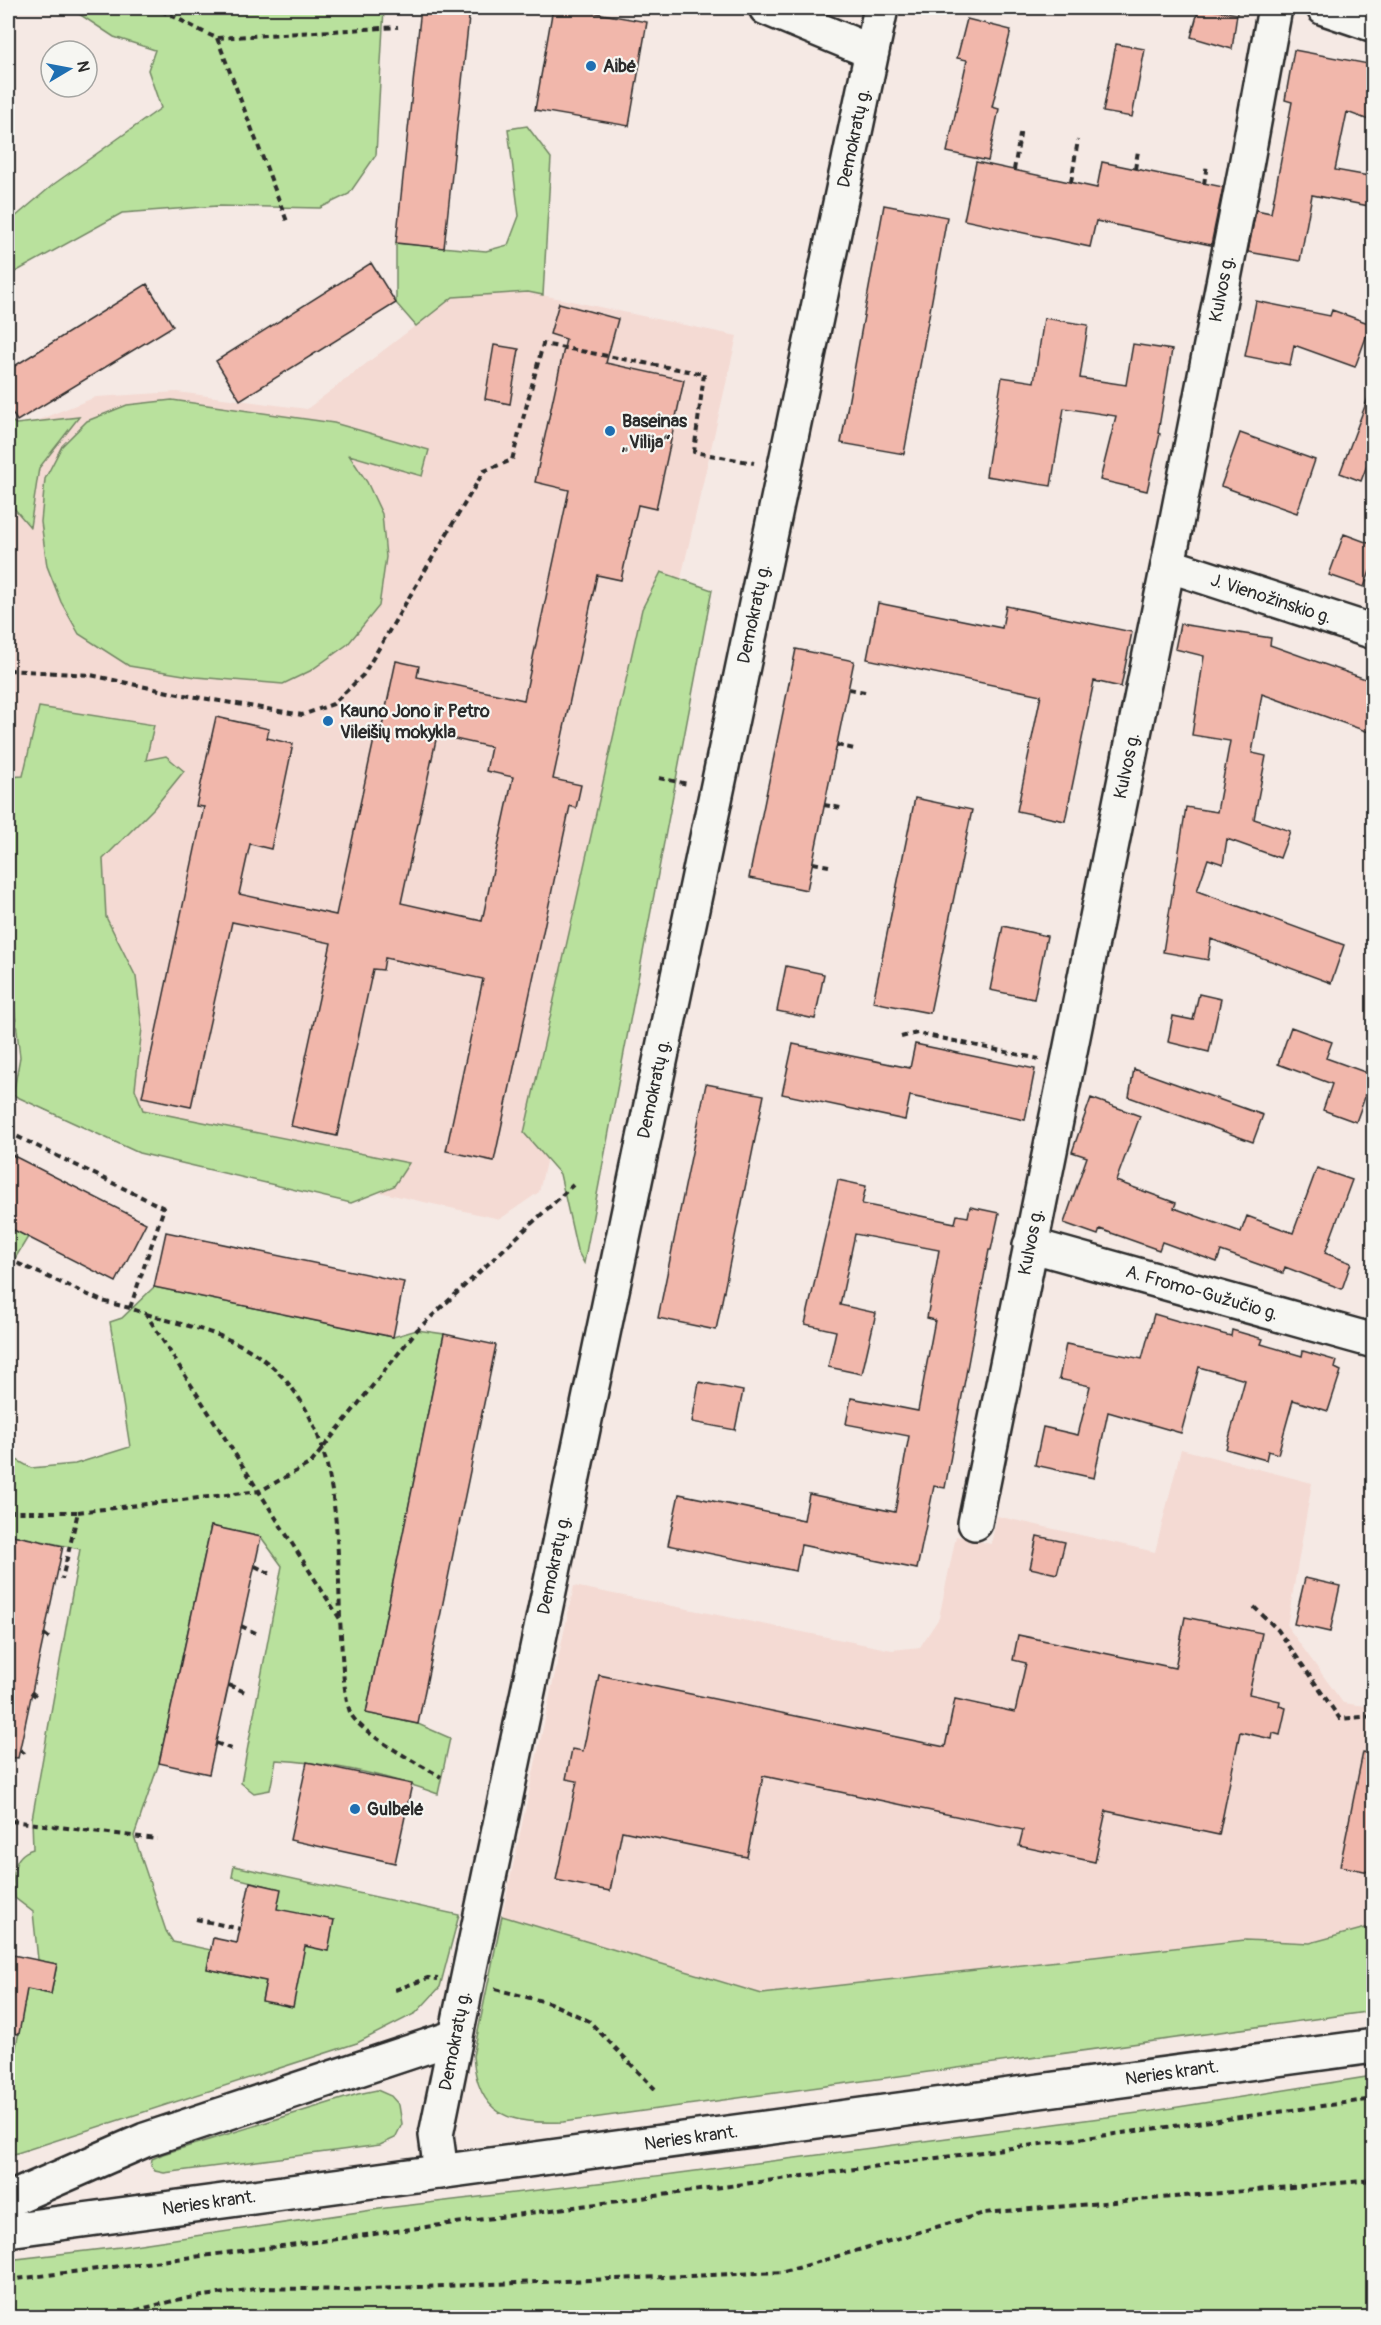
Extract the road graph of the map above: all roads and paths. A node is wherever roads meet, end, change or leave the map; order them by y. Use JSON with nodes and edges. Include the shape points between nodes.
{"nodes":[{"id":1,"x":151,"y":8,"type":"edge"},
{"id":2,"x":766,"y":8,"type":"edge"},
{"id":3,"x":881,"y":8,"type":"edge"},
{"id":4,"x":1275,"y":8,"type":"edge"},
{"id":5,"x":1324,"y":8,"type":"edge"},
{"id":6,"x":1374,"y":25,"type":"edge"},
{"id":7,"x":398,"y":27,"type":"dead end"},
{"id":8,"x":217,"y":38,"type":"junction"},
{"id":9,"x":872,"y":52,"type":"junction"},
{"id":10,"x":1021,"y":129,"type":"dead end"},
{"id":11,"x":1078,"y":140,"type":"dead end"},
{"id":12,"x":1138,"y":151,"type":"dead end"},
{"id":13,"x":1207,"y":164,"type":"dead end"},
{"id":14,"x":1135,"y":169,"type":"dead end"},
{"id":15,"x":1014,"y":170,"type":"dead end"},
{"id":16,"x":1071,"y":182,"type":"dead end"},
{"id":17,"x":1204,"y":183,"type":"dead end"},
{"id":18,"x":288,"y":224,"type":"dead end"},
{"id":19,"x":784,"y":470,"type":"junction"},
{"id":20,"x":1168,"y":565,"type":"junction"},
{"id":21,"x":1374,"y":632,"type":"edge"},
{"id":22,"x":8,"y":670,"type":"edge"},
{"id":23,"x":849,"y":689,"type":"dead end"},
{"id":24,"x":865,"y":692,"type":"dead end"},
{"id":25,"x":837,"y":745,"type":"dead end"},
{"id":26,"x":854,"y":749,"type":"dead end"},
{"id":27,"x":824,"y":805,"type":"dead end"},
{"id":28,"x":841,"y":808,"type":"dead end"},
{"id":29,"x":813,"y":863,"type":"dead end"},
{"id":30,"x":829,"y":866,"type":"dead end"},
{"id":31,"x":902,"y":1037,"type":"dead end"},
{"id":32,"x":1066,"y":1064,"type":"junction"},
{"id":33,"x":8,"y":1132,"type":"edge"},
{"id":34,"x":573,"y":1185,"type":"dead end"},
{"id":35,"x":1030,"y":1245,"type":"junction"},
{"id":36,"x":8,"y":1259,"type":"edge"},
{"id":37,"x":130,"y":1308,"type":"junction"},
{"id":38,"x":146,"y":1314,"type":"junction"},
{"id":39,"x":1374,"y":1341,"type":"edge"},
{"id":40,"x":323,"y":1447,"type":"junction"},
{"id":41,"x":260,"y":1491,"type":"junction"},
{"id":42,"x":8,"y":1512,"type":"edge"},
{"id":43,"x":78,"y":1512,"type":"junction"},
{"id":44,"x":975,"y":1523,"type":"dead end"},
{"id":45,"x":255,"y":1566,"type":"dead end"},
{"id":46,"x":57,"y":1573,"type":"dead end"},
{"id":47,"x":271,"y":1574,"type":"dead end"},
{"id":48,"x":1254,"y":1607,"type":"dead end"},
{"id":49,"x":340,"y":1619,"type":"junction"},
{"id":50,"x":242,"y":1626,"type":"dead end"},
{"id":51,"x":44,"y":1634,"type":"dead end"},
{"id":52,"x":258,"y":1634,"type":"dead end"},
{"id":53,"x":50,"y":1639,"type":"dead end"},
{"id":54,"x":229,"y":1685,"type":"dead end"},
{"id":55,"x":31,"y":1692,"type":"dead end"},
{"id":56,"x":245,"y":1692,"type":"dead end"},
{"id":57,"x":37,"y":1697,"type":"dead end"},
{"id":58,"x":1374,"y":1716,"type":"edge"},
{"id":59,"x":216,"y":1743,"type":"dead end"},
{"id":60,"x":232,"y":1749,"type":"dead end"},
{"id":61,"x":20,"y":1750,"type":"dead end"},
{"id":62,"x":25,"y":1754,"type":"dead end"},
{"id":63,"x":441,"y":1777,"type":"dead end"},
{"id":64,"x":11,"y":1821,"type":"dead end"},
{"id":65,"x":158,"y":1839,"type":"dead end"},
{"id":66,"x":196,"y":1919,"type":"dead end"},
{"id":67,"x":240,"y":1929,"type":"dead end"},
{"id":68,"x":466,"y":1982,"type":"junction"},
{"id":69,"x":395,"y":1990,"type":"dead end"},
{"id":70,"x":455,"y":2037,"type":"junction"},
{"id":71,"x":1374,"y":2046,"type":"edge"},
{"id":72,"x":655,"y":2089,"type":"dead end"},
{"id":73,"x":1374,"y":2099,"type":"edge"},
{"id":74,"x":441,"y":2172,"type":"junction"},
{"id":75,"x":1374,"y":2180,"type":"edge"},
{"id":76,"x":8,"y":2200,"type":"edge"},
{"id":77,"x":8,"y":2230,"type":"edge"},
{"id":78,"x":8,"y":2280,"type":"edge"},
{"id":79,"x":105,"y":2318,"type":"edge"}],
"edges":[{"from":1,"to":8,"type":"path"},
{"from":2,"to":9,"type":"street"},
{"from":3,"to":9,"type":"street","name":"Demokratų g."},
{"from":4,"to":20,"type":"street","name":"Kulvos g."},
{"from":5,"to":6,"type":"street"},
{"from":7,"to":8,"type":"path"},
{"from":8,"to":18,"type":"path"},
{"from":9,"to":19,"type":"street","name":"Demokratų g."},
{"from":10,"to":15,"type":"path"},
{"from":11,"to":16,"type":"path"},
{"from":12,"to":14,"type":"path"},
{"from":13,"to":17,"type":"path"},
{"from":19,"to":22,"type":"path","via":[[694,452],[704,374],[543,344],[513,460],[484,471],[363,675],[333,704],[302,715],[91,675]]},
{"from":19,"to":68,"type":"street","name":"Demokratų g."},
{"from":20,"to":21,"type":"street","name":"J. Vienožinskio g."},
{"from":20,"to":32,"type":"street","name":"Kulvos g."},
{"from":23,"to":24,"type":"path"},
{"from":25,"to":26,"type":"path"},
{"from":27,"to":28,"type":"path"},
{"from":29,"to":30,"type":"path"},
{"from":31,"to":32,"type":"path","via":[[917,1033]]},
{"from":32,"to":35,"type":"street","name":"Kulvos g."},
{"from":33,"to":37,"type":"path","via":[[164,1209]]},
{"from":34,"to":40,"type":"path","via":[[417,1330]]},
{"from":35,"to":39,"type":"street","name":"A. Fromo-Gužučio g."},
{"from":35,"to":44,"type":"street","name":"Kulvos g."},
{"from":36,"to":37,"type":"path","via":[[102,1301]]},
{"from":37,"to":38,"type":"path"},
{"from":38,"to":40,"type":"path","via":[[244,1347],[272,1365],[291,1385]]},
{"from":38,"to":41,"type":"path"},
{"from":40,"to":41,"type":"path","via":[[311,1463]]},
{"from":40,"to":49,"type":"path","via":[[332,1482],[338,1541]]},
{"from":41,"to":43,"type":"path"},
{"from":41,"to":49,"type":"path"},
{"from":42,"to":43,"type":"path"},
{"from":43,"to":46,"type":"path","via":[[62,1580]]},
{"from":45,"to":47,"type":"path"},
{"from":48,"to":58,"type":"path","via":[[1278,1630],[1340,1719]]},
{"from":49,"to":63,"type":"path","via":[[350,1714],[365,1730]]},
{"from":50,"to":52,"type":"path"},
{"from":51,"to":53,"type":"path"},
{"from":54,"to":56,"type":"path"},
{"from":55,"to":57,"type":"path"},
{"from":59,"to":60,"type":"path"},
{"from":61,"to":62,"type":"path"},
{"from":64,"to":65,"type":"path"},
{"from":66,"to":67,"type":"path"},
{"from":68,"to":69,"type":"path","via":[[428,1978]]},
{"from":68,"to":70,"type":"street","name":"Demokratų g."},
{"from":68,"to":72,"type":"path","via":[[550,2003],[589,2021]]},
{"from":70,"to":74,"type":"street","name":"Demokratų g.","via":[[436,2135]]},
{"from":70,"to":76,"type":"street","via":[[145,2140]]},
{"from":71,"to":74,"type":"street","name":"Neries krant."},
{"from":73,"to":78,"type":"path"},
{"from":74,"to":77,"type":"street","name":"Neries krant."},
{"from":75,"to":79,"type":"path","via":[[984,2213],[784,2272],[347,2289],[263,2288],[181,2299]]}]}
